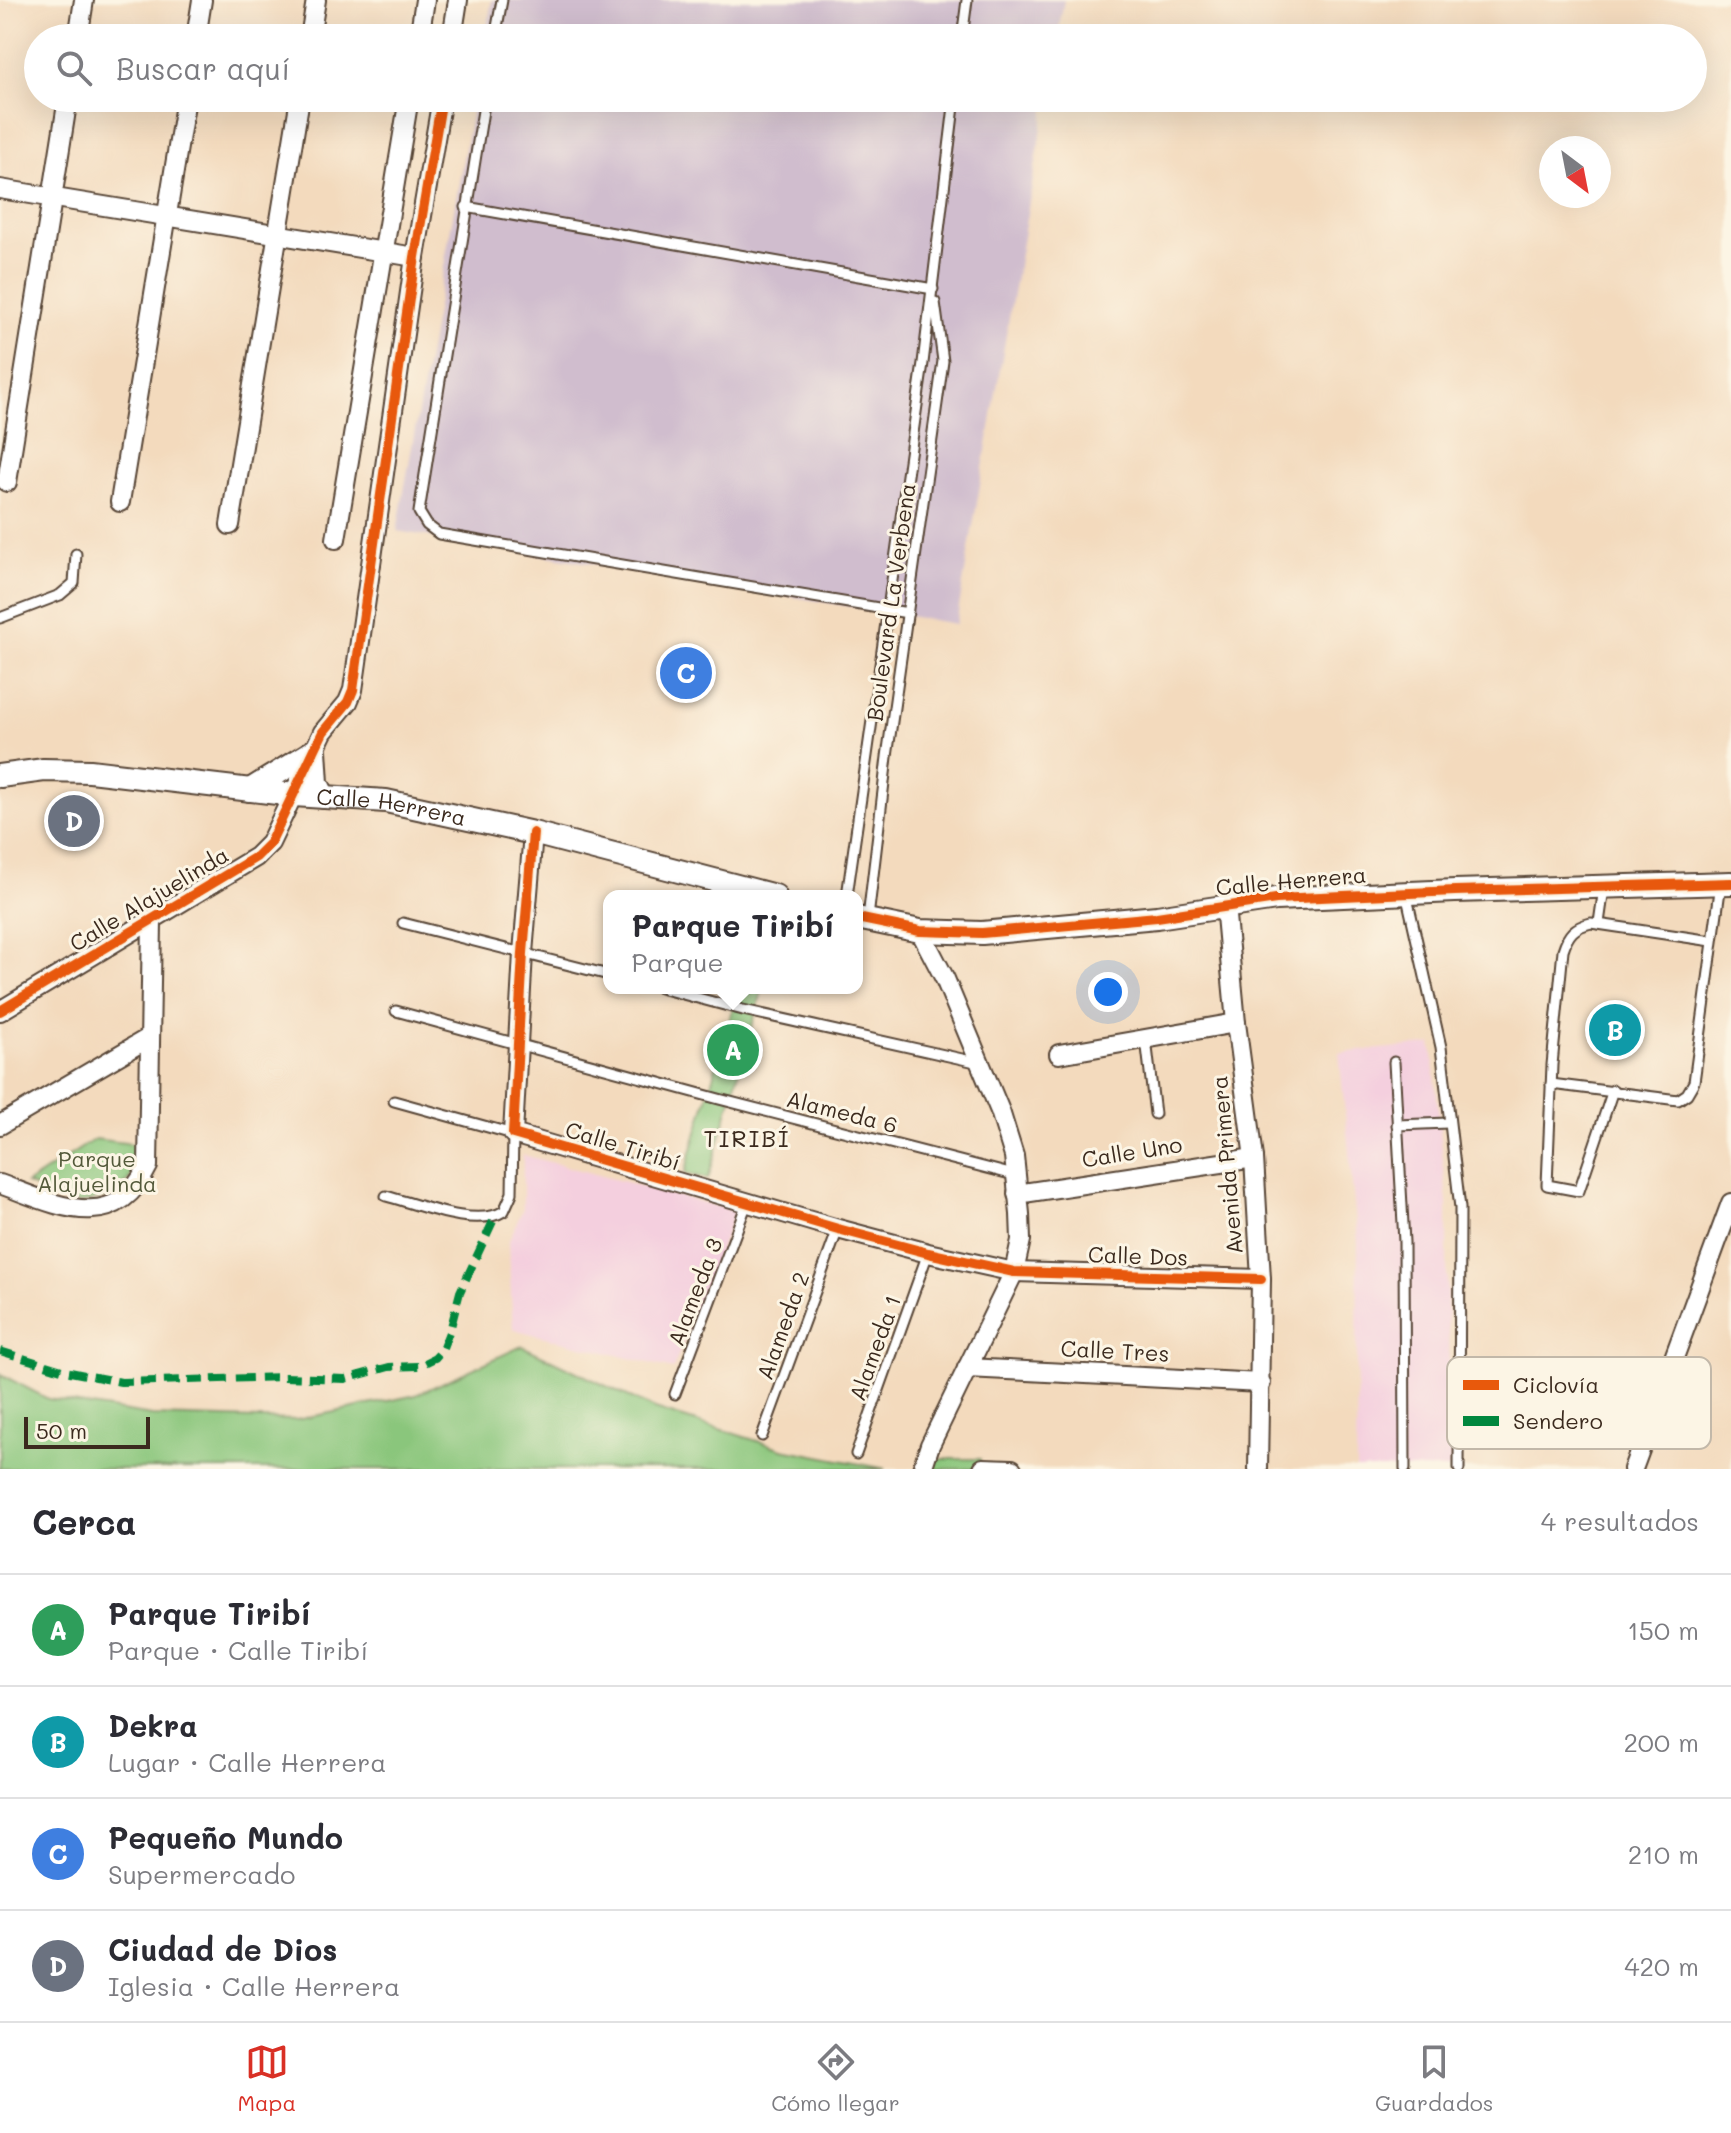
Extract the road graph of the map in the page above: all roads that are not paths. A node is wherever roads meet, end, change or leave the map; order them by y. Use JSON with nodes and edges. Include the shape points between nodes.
{"nodes":[{"id":1,"x":84,"y":0,"type":"edge"},
{"id":2,"x":202,"y":0,"type":"edge"},
{"id":3,"x":316,"y":0,"type":"edge"},
{"id":4,"x":425,"y":0,"type":"edge"},
{"id":5,"x":458,"y":0,"type":"edge"},
{"id":6,"x":502,"y":0,"type":"edge"},
{"id":7,"x":967,"y":0,"type":"edge"},
{"id":8,"x":80,"y":24,"type":"edge"},
{"id":9,"x":198,"y":24,"type":"edge"},
{"id":10,"x":312,"y":24,"type":"edge"},
{"id":11,"x":421,"y":24,"type":"edge"},
{"id":12,"x":454,"y":24,"type":"edge"},
{"id":13,"x":498,"y":24,"type":"edge"},
{"id":14,"x":964,"y":24,"type":"edge"},
{"id":15,"x":66,"y":112,"type":"edge"},
{"id":16,"x":184,"y":112,"type":"edge"},
{"id":17,"x":298,"y":112,"type":"edge"},
{"id":18,"x":407,"y":112,"type":"edge"},
{"id":19,"x":440,"y":112,"type":"edge"},
{"id":20,"x":483,"y":112,"type":"edge"},
{"id":21,"x":953,"y":112,"type":"edge"},
{"id":22,"x":0,"y":189,"type":"edge"},
{"id":23,"x":52,"y":197,"type":"junction"},
{"id":24,"x":466,"y":207,"type":"junction"},
{"id":25,"x":167,"y":216,"type":"junction"},
{"id":26,"x":278,"y":234,"type":"junction"},
{"id":27,"x":384,"y":252,"type":"junction"},
{"id":28,"x":415,"y":257,"type":"junction"},
{"id":29,"x":933,"y":289,"type":"junction"},
{"id":30,"x":7,"y":482,"type":"dead end"},
{"id":31,"x":120,"y":502,"type":"dead end"},
{"id":32,"x":230,"y":525,"type":"dead end"},
{"id":33,"x":336,"y":539,"type":"dead end"},
{"id":34,"x":76,"y":554,"type":"dead end"},
{"id":35,"x":887,"y":609,"type":"junction"},
{"id":36,"x":908,"y":613,"type":"junction"},
{"id":37,"x":0,"y":618,"type":"edge"},
{"id":38,"x":315,"y":750,"type":"junction"},
{"id":39,"x":867,"y":755,"type":"junction"},
{"id":40,"x":887,"y":757,"type":"junction"},
{"id":41,"x":0,"y":776,"type":"edge"},
{"id":42,"x":250,"y":790,"type":"junction"},
{"id":43,"x":294,"y":795,"type":"junction"},
{"id":44,"x":324,"y":797,"type":"junction"},
{"id":45,"x":533,"y":833,"type":"junction"},
{"id":46,"x":1726,"y":883,"type":"edge"},
{"id":47,"x":1604,"y":888,"type":"junction"},
{"id":48,"x":752,"y":890,"type":"edge"},
{"id":49,"x":848,"y":890,"type":"edge"},
{"id":50,"x":1406,"y":893,"type":"junction"},
{"id":51,"x":1225,"y":905,"type":"junction"},
{"id":52,"x":863,"y":913,"type":"edge"},
{"id":53,"x":863,"y":920,"type":"edge"},
{"id":54,"x":152,"y":922,"type":"junction"},
{"id":55,"x":403,"y":923,"type":"dead end"},
{"id":56,"x":1599,"y":923,"type":"junction"},
{"id":57,"x":920,"y":931,"type":"junction"},
{"id":58,"x":1712,"y":941,"type":"junction"},
{"id":59,"x":523,"y":953,"type":"junction"},
{"id":60,"x":603,"y":973,"type":"edge"},
{"id":61,"x":683,"y":994,"type":"edge"},
{"id":62,"x":0,"y":1011,"type":"edge"},
{"id":63,"x":396,"y":1011,"type":"dead end"},
{"id":64,"x":1236,"y":1023,"type":"junction"},
{"id":65,"x":150,"y":1037,"type":"junction"},
{"id":66,"x":1146,"y":1039,"type":"junction"},
{"id":67,"x":518,"y":1043,"type":"junction"},
{"id":68,"x":1059,"y":1054,"type":"dead end"},
{"id":69,"x":1394,"y":1062,"type":"dead end"},
{"id":70,"x":982,"y":1063,"type":"junction"},
{"id":71,"x":1551,"y":1084,"type":"junction"},
{"id":72,"x":1613,"y":1090,"type":"junction"},
{"id":73,"x":394,"y":1101,"type":"dead end"},
{"id":74,"x":1155,"y":1114,"type":"dead end"},
{"id":75,"x":1448,"y":1123,"type":"junction"},
{"id":76,"x":0,"y":1125,"type":"edge"},
{"id":77,"x":1397,"y":1125,"type":"junction"},
{"id":78,"x":513,"y":1134,"type":"junction"},
{"id":79,"x":1254,"y":1158,"type":"junction"},
{"id":80,"x":0,"y":1184,"type":"edge"},
{"id":81,"x":1017,"y":1185,"type":"junction"},
{"id":82,"x":386,"y":1196,"type":"dead end"},
{"id":83,"x":747,"y":1203,"type":"junction"},
{"id":84,"x":1730,"y":1211,"type":"edge"},
{"id":85,"x":838,"y":1229,"type":"junction"},
{"id":86,"x":928,"y":1253,"type":"junction"},
{"id":87,"x":1014,"y":1272,"type":"junction"},
{"id":88,"x":1261,"y":1279,"type":"junction"},
{"id":89,"x":1459,"y":1357,"type":"edge"},
{"id":90,"x":1675,"y":1357,"type":"edge"},
{"id":91,"x":967,"y":1368,"type":"junction"},
{"id":92,"x":1261,"y":1383,"type":"junction"},
{"id":93,"x":675,"y":1394,"type":"dead end"},
{"id":94,"x":762,"y":1436,"type":"dead end"},
{"id":95,"x":1459,"y":1449,"type":"edge"},
{"id":96,"x":1641,"y":1449,"type":"edge"},
{"id":97,"x":856,"y":1454,"type":"dead end"},
{"id":98,"x":983,"y":1468,"type":"edge"},
{"id":99,"x":922,"y":1469,"type":"edge"},
{"id":100,"x":1012,"y":1469,"type":"edge"},
{"id":101,"x":1258,"y":1469,"type":"edge"},
{"id":102,"x":1405,"y":1469,"type":"edge"},
{"id":103,"x":1459,"y":1469,"type":"edge"},
{"id":104,"x":1633,"y":1469,"type":"edge"}],
"edges":[{"from":1,"to":8,"type":"street"},
{"from":2,"to":9,"type":"street"},
{"from":3,"to":10,"type":"street"},
{"from":4,"to":11,"type":"street"},
{"from":5,"to":12,"type":"street"},
{"from":6,"to":13,"type":"lane"},
{"from":7,"to":14,"type":"lane"},
{"from":15,"to":23,"type":"street"},
{"from":16,"to":25,"type":"street"},
{"from":17,"to":26,"type":"street"},
{"from":18,"to":27,"type":"street"},
{"from":19,"to":28,"type":"street","name":"Calle Alajuelinda"},
{"from":20,"to":24,"type":"lane"},
{"from":21,"to":29,"type":"lane","name":"Boulevard La Verbena"},
{"from":22,"to":23,"type":"street"},
{"from":23,"to":25,"type":"street"},
{"from":23,"to":30,"type":"street"},
{"from":24,"to":29,"type":"lane"},
{"from":24,"to":35,"type":"lane","via":[[419,512],[427,525],[439,534]]},
{"from":25,"to":26,"type":"street"},
{"from":25,"to":31,"type":"street"},
{"from":26,"to":27,"type":"street"},
{"from":26,"to":32,"type":"street"},
{"from":27,"to":28,"type":"street"},
{"from":27,"to":33,"type":"street"},
{"from":28,"to":38,"type":"street","name":"Calle Alajuelinda","via":[[353,690]]},
{"from":29,"to":35,"type":"lane","name":"Boulevard La Verbena"},
{"from":29,"to":36,"type":"lane","name":"Boulevard La Verbena","via":[[943,361]]},
{"from":34,"to":37,"type":"lane","via":[[74,583],[60,595]]},
{"from":35,"to":36,"type":"lane"},
{"from":35,"to":39,"type":"lane","name":"Boulevard La Verbena"},
{"from":36,"to":40,"type":"lane","name":"Boulevard La Verbena"},
{"from":38,"to":42,"type":"street"},
{"from":38,"to":43,"type":"street","name":"Calle Alajuelinda"},
{"from":38,"to":44,"type":"street","via":[[317,783]]},
{"from":39,"to":40,"type":"lane"},
{"from":39,"to":49,"type":"lane","name":"Boulevard La Verbena"},
{"from":40,"to":52,"type":"lane","name":"Boulevard La Verbena"},
{"from":41,"to":42,"type":"street","name":"Calle Herrera","via":[[90,771]]},
{"from":42,"to":43,"type":"street","name":"Calle Herrera"},
{"from":43,"to":44,"type":"street","name":"Calle Herrera"},
{"from":43,"to":54,"type":"street","name":"Calle Alajuelinda","via":[[270,843],[256,857]]},
{"from":44,"to":45,"type":"street","name":"Calle Herrera","via":[[386,801]]},
{"from":45,"to":48,"type":"street","name":"Calle Herrera"},
{"from":45,"to":59,"type":"street"},
{"from":46,"to":47,"type":"street","name":"Calle Herrera"},
{"from":46,"to":58,"type":"lane"},
{"from":47,"to":50,"type":"street","name":"Calle Herrera"},
{"from":47,"to":56,"type":"lane"},
{"from":50,"to":51,"type":"street","name":"Calle Herrera"},
{"from":50,"to":75,"type":"lane","via":[[1441,1047]]},
{"from":51,"to":57,"type":"street","name":"Calle Herrera","via":[[1019,930]]},
{"from":51,"to":64,"type":"street","name":"Avenida Primera"},
{"from":53,"to":57,"type":"street","name":"Calle Herrera"},
{"from":54,"to":62,"type":"street","name":"Calle Alajuelinda"},
{"from":54,"to":65,"type":"street","name":"Calle Alajuelinda"},
{"from":55,"to":59,"type":"lane"},
{"from":56,"to":58,"type":"lane"},
{"from":56,"to":71,"type":"lane","via":[[1578,926],[1567,936]]},
{"from":57,"to":70,"type":"street"},
{"from":58,"to":72,"type":"lane","via":[[1694,1082],[1687,1094],[1678,1100]]},
{"from":59,"to":60,"type":"lane"},
{"from":59,"to":67,"type":"street"},
{"from":61,"to":70,"type":"lane"},
{"from":63,"to":67,"type":"lane","name":"Alameda 6"},
{"from":64,"to":66,"type":"street"},
{"from":64,"to":79,"type":"street","name":"Avenida Primera"},
{"from":65,"to":76,"type":"street"},
{"from":65,"to":80,"type":"street","name":"Calle Alajuelinda","via":[[148,1166],[139,1184],[120,1201],[95,1210],[72,1210]]},
{"from":66,"to":68,"type":"street"},
{"from":66,"to":74,"type":"lane"},
{"from":67,"to":78,"type":"street"},
{"from":67,"to":81,"type":"lane","name":"Alameda 6"},
{"from":69,"to":77,"type":"lane"},
{"from":70,"to":81,"type":"street","via":[[1000,1111]]},
{"from":71,"to":72,"type":"lane"},
{"from":71,"to":72,"type":"lane","via":[[1547,1185],[1579,1191]]},
{"from":73,"to":78,"type":"lane"},
{"from":75,"to":77,"type":"lane"},
{"from":75,"to":89,"type":"lane","via":[[1460,1208]]},
{"from":77,"to":102,"type":"lane","via":[[1404,1242]]},
{"from":78,"to":82,"type":"lane","via":[[512,1193],[495,1217],[472,1219]]},
{"from":78,"to":83,"type":"street","name":"Calle Tiribí"},
{"from":79,"to":81,"type":"street","name":"Calle Uno"},
{"from":79,"to":88,"type":"street","name":"Avenida Primera"},
{"from":81,"to":87,"type":"street","via":[[1021,1240]]},
{"from":83,"to":85,"type":"street","name":"Calle Tiribí"},
{"from":83,"to":93,"type":"lane","name":"Alameda 3"},
{"from":84,"to":90,"type":"street"},
{"from":85,"to":86,"type":"street","name":"Calle Tiribí"},
{"from":85,"to":94,"type":"lane","name":"Alameda 2"},
{"from":86,"to":87,"type":"street","name":"Calle Tiribí"},
{"from":86,"to":97,"type":"lane","name":"Alameda 1"},
{"from":87,"to":88,"type":"street","name":"Calle Dos"},
{"from":87,"to":91,"type":"street"},
{"from":88,"to":92,"type":"street","name":"Avenida Primera"},
{"from":91,"to":92,"type":"street","name":"Calle Tres"},
{"from":91,"to":99,"type":"street"},
{"from":92,"to":101,"type":"street","name":"Avenida Primera"},
{"from":95,"to":103,"type":"lane"},
{"from":96,"to":104,"type":"street"},
{"from":98,"to":100,"type":"street"}]}
